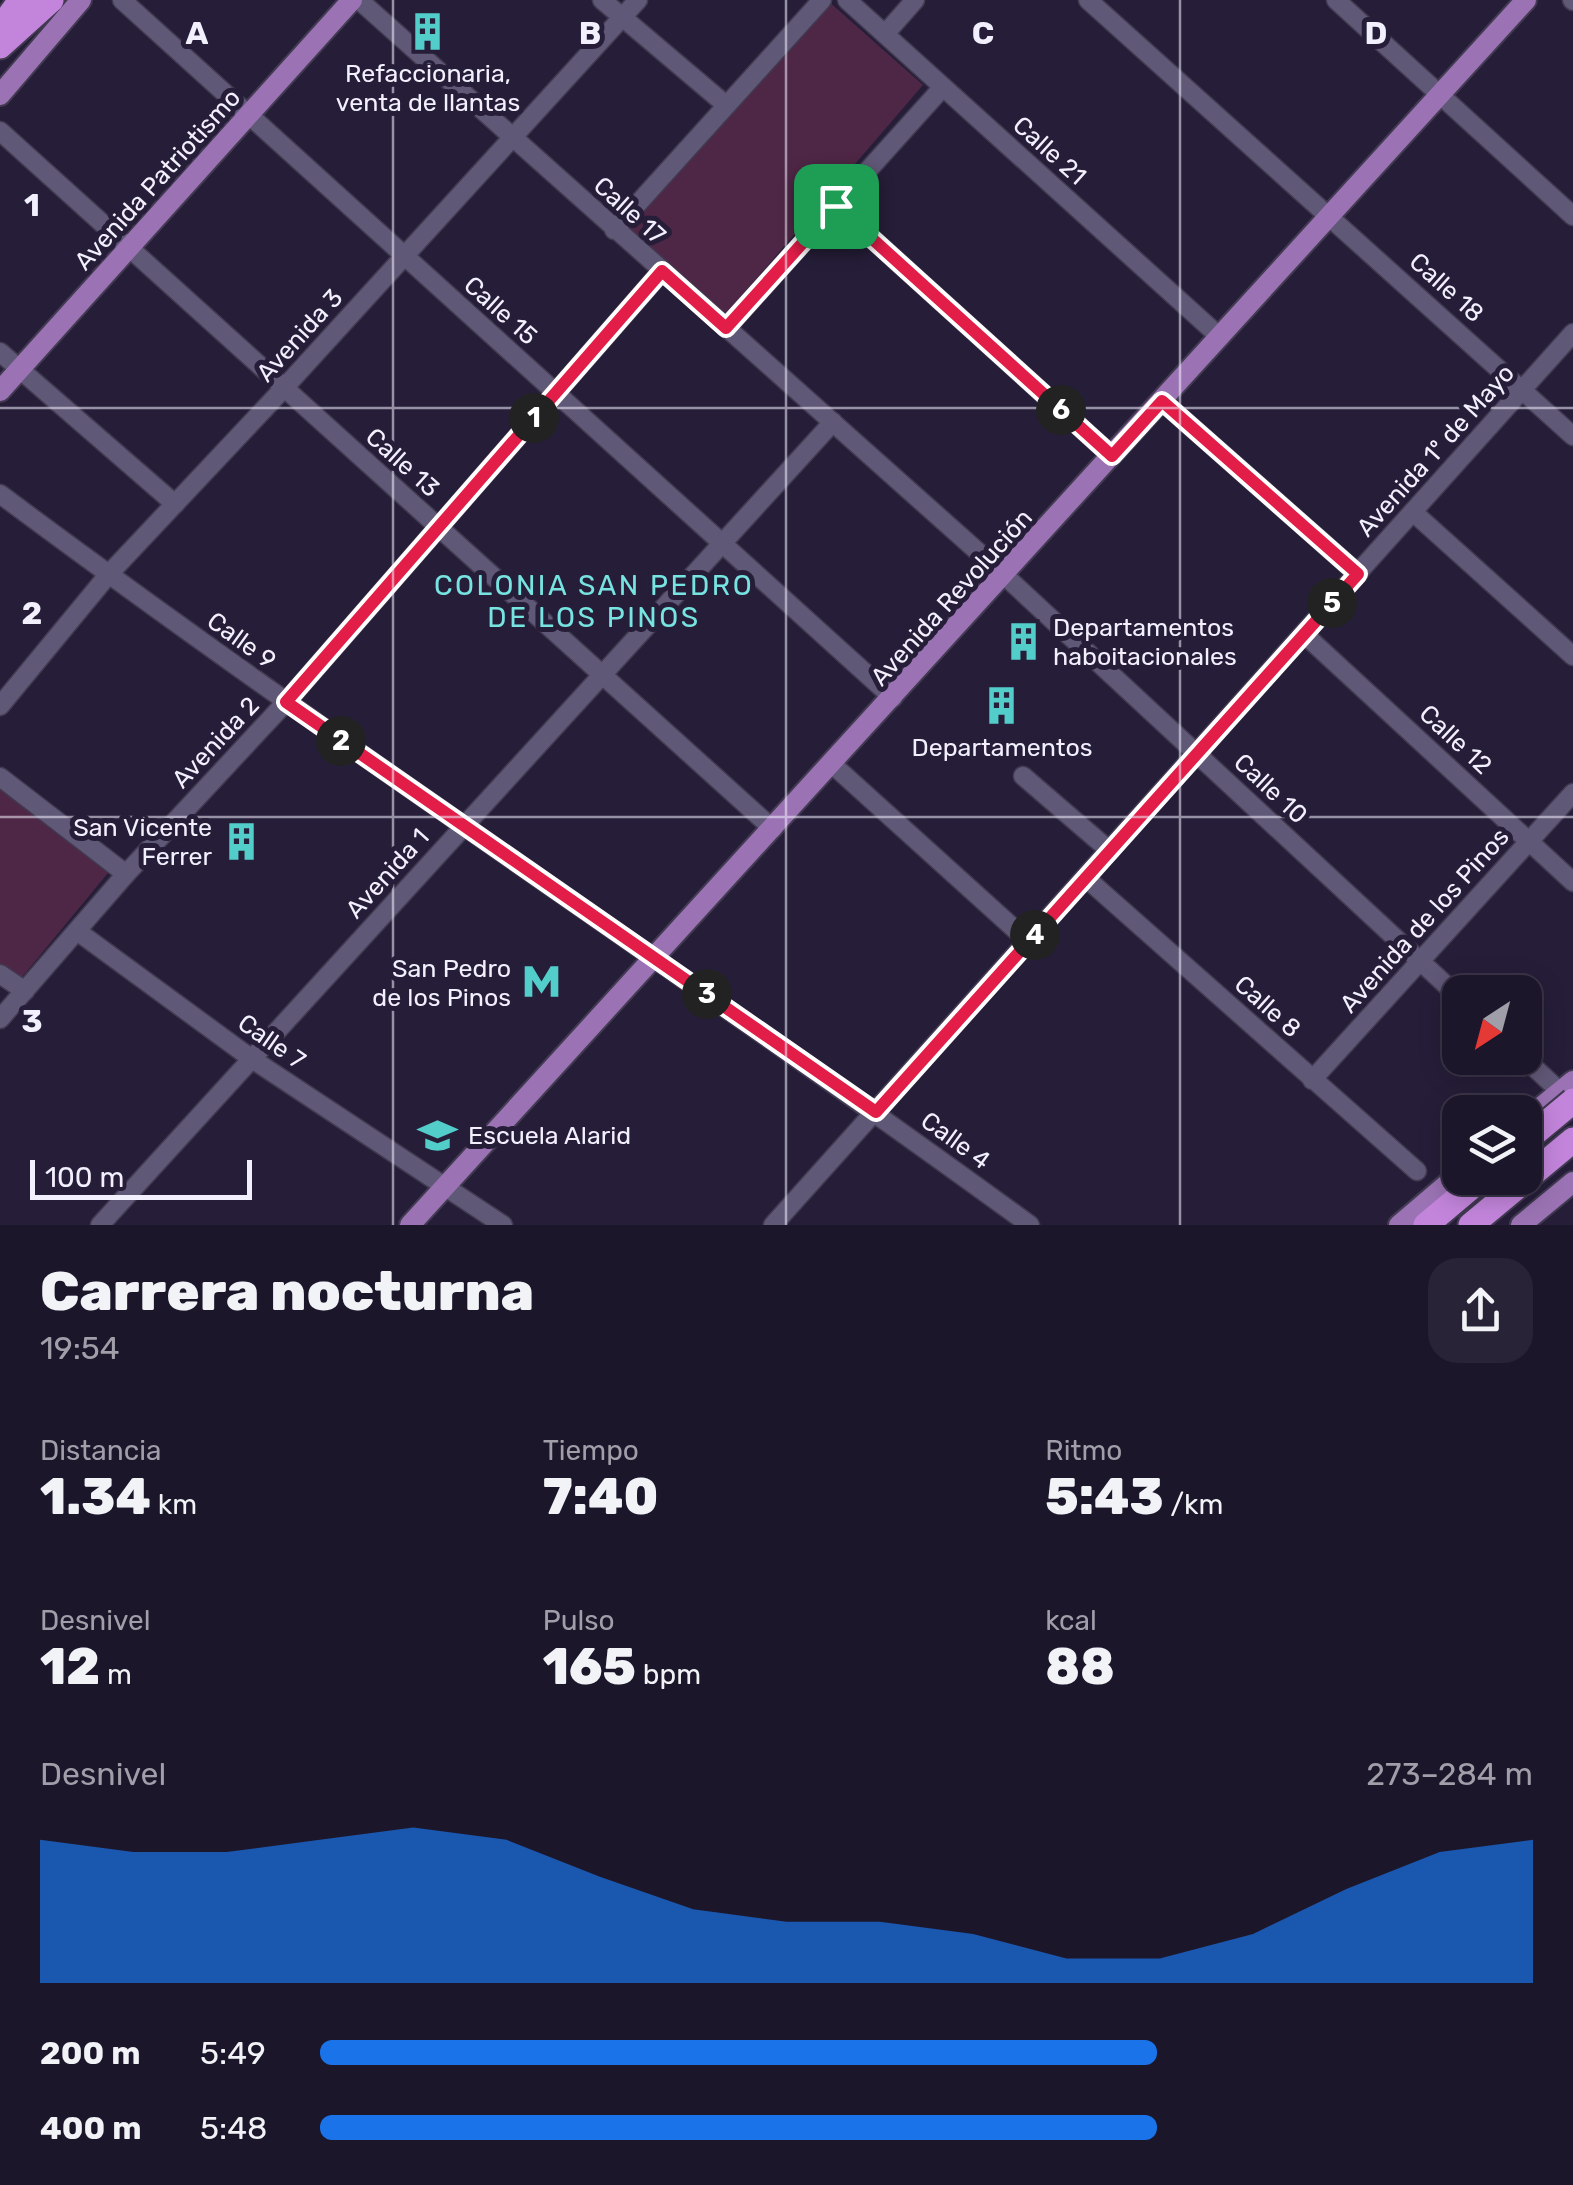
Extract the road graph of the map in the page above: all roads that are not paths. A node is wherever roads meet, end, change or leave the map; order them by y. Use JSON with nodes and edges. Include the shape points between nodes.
{"nodes":[{"id":1,"x":81,"y":0,"type":"edge"},
{"id":2,"x":122,"y":0,"type":"edge"},
{"id":3,"x":355,"y":0,"type":"edge"},
{"id":4,"x":602,"y":0,"type":"edge"},
{"id":5,"x":638,"y":0,"type":"edge"},
{"id":6,"x":822,"y":0,"type":"edge"},
{"id":7,"x":847,"y":0,"type":"edge"},
{"id":8,"x":915,"y":0,"type":"edge"},
{"id":9,"x":1088,"y":0,"type":"edge"},
{"id":10,"x":1336,"y":0,"type":"edge"},
{"id":11,"x":1526,"y":0,"type":"edge"},
{"id":12,"x":38,"y":4,"type":"edge"},
{"id":13,"x":622,"y":18,"type":"junction"},
{"id":14,"x":0,"y":29,"type":"edge"},
{"id":15,"x":885,"y":34,"type":"junction"},
{"id":16,"x":0,"y":46,"type":"edge"},
{"id":17,"x":944,"y":87,"type":"junction"},
{"id":18,"x":0,"y":95,"type":"edge"},
{"id":19,"x":1440,"y":95,"type":"junction"},
{"id":20,"x":726,"y":105,"type":"junction"},
{"id":21,"x":248,"y":115,"type":"junction"},
{"id":22,"x":0,"y":132,"type":"edge"},
{"id":23,"x":512,"y":138,"type":"junction"},
{"id":24,"x":836,"y":206,"type":"junction"},
{"id":25,"x":1331,"y":216,"type":"junction"},
{"id":26,"x":1573,"y":216,"type":"edge"},
{"id":27,"x":614,"y":230,"type":"junction"},
{"id":28,"x":128,"y":248,"type":"junction"},
{"id":29,"x":404,"y":257,"type":"junction"},
{"id":30,"x":662,"y":271,"type":"junction"},
{"id":31,"x":726,"y":328,"type":"junction"},
{"id":32,"x":1573,"y":333,"type":"edge"},
{"id":33,"x":1220,"y":337,"type":"junction"},
{"id":34,"x":0,"y":352,"type":"edge"},
{"id":35,"x":20,"y":369,"type":"junction"},
{"id":36,"x":284,"y":388,"type":"junction"},
{"id":37,"x":1522,"y":390,"type":"junction"},
{"id":38,"x":0,"y":391,"type":"edge"},
{"id":39,"x":556,"y":393,"type":"junction"},
{"id":40,"x":1162,"y":401,"type":"junction"},
{"id":41,"x":832,"y":422,"type":"junction"},
{"id":42,"x":1573,"y":436,"type":"edge"},
{"id":43,"x":1112,"y":456,"type":"junction"},
{"id":44,"x":0,"y":494,"type":"edge"},
{"id":45,"x":174,"y":504,"type":"junction"},
{"id":46,"x":1414,"y":512,"type":"junction"},
{"id":47,"x":438,"y":527,"type":"junction"},
{"id":48,"x":722,"y":543,"type":"junction"},
{"id":49,"x":1358,"y":574,"type":"junction"},
{"id":50,"x":108,"y":575,"type":"junction"},
{"id":51,"x":1004,"y":575,"type":"junction"},
{"id":52,"x":1304,"y":634,"type":"junction"},
{"id":53,"x":1573,"y":656,"type":"edge"},
{"id":54,"x":602,"y":675,"type":"junction"},
{"id":55,"x":892,"y":698,"type":"junction"},
{"id":56,"x":286,"y":702,"type":"junction"},
{"id":57,"x":0,"y":706,"type":"edge"},
{"id":58,"x":1197,"y":754,"type":"junction"},
{"id":59,"x":832,"y":764,"type":"junction"},
{"id":60,"x":1023,"y":776,"type":"dead end"},
{"id":61,"x":0,"y":777,"type":"edge"},
{"id":62,"x":1573,"y":793,"type":"edge"},
{"id":63,"x":464,"y":826,"type":"junction"},
{"id":64,"x":773,"y":829,"type":"junction"},
{"id":65,"x":1529,"y":841,"type":"junction"},
{"id":66,"x":1110,"y":851,"type":"junction"},
{"id":67,"x":126,"y":874,"type":"junction"},
{"id":68,"x":1086,"y":878,"type":"junction"},
{"id":69,"x":1573,"y":882,"type":"edge"},
{"id":70,"x":76,"y":931,"type":"junction"},
{"id":71,"x":1028,"y":942,"type":"junction"},
{"id":72,"x":655,"y":958,"type":"junction"},
{"id":73,"x":1420,"y":961,"type":"junction"},
{"id":74,"x":0,"y":974,"type":"edge"},
{"id":75,"x":1442,"y":981,"type":"edge"},
{"id":76,"x":25,"y":990,"type":"junction"},
{"id":77,"x":0,"y":1019,"type":"edge"},
{"id":78,"x":252,"y":1059,"type":"junction"},
{"id":79,"x":1540,"y":1075,"type":"edge"},
{"id":80,"x":1312,"y":1080,"type":"junction"},
{"id":81,"x":1570,"y":1107,"type":"edge"},
{"id":82,"x":876,"y":1112,"type":"junction"},
{"id":83,"x":1542,"y":1115,"type":"edge"},
{"id":84,"x":1542,"y":1129,"type":"edge"},
{"id":85,"x":1542,"y":1137,"type":"edge"},
{"id":86,"x":1573,"y":1150,"type":"edge"},
{"id":87,"x":1417,"y":1171,"type":"dead end"},
{"id":88,"x":1573,"y":1182,"type":"edge"},
{"id":89,"x":444,"y":1186,"type":"junction"},
{"id":90,"x":1442,"y":1188,"type":"edge"},
{"id":91,"x":1462,"y":1195,"type":"edge"},
{"id":92,"x":1478,"y":1195,"type":"edge"},
{"id":93,"x":100,"y":1225,"type":"edge"},
{"id":94,"x":410,"y":1225,"type":"edge"},
{"id":95,"x":503,"y":1225,"type":"edge"},
{"id":96,"x":772,"y":1225,"type":"edge"},
{"id":97,"x":1030,"y":1225,"type":"edge"},
{"id":98,"x":1399,"y":1225,"type":"edge"},
{"id":99,"x":1426,"y":1225,"type":"edge"},
{"id":100,"x":1442,"y":1225,"type":"edge"},
{"id":101,"x":1471,"y":1225,"type":"edge"},
{"id":102,"x":1484,"y":1225,"type":"edge"},
{"id":103,"x":1521,"y":1225,"type":"edge"}],
"edges":[{"from":1,"to":18,"type":"main road"},
{"from":2,"to":21,"type":"street","name":"Calle 15"},
{"from":3,"to":21,"type":"main road","name":"Avenida Patriotismo"},
{"from":3,"to":23,"type":"street","name":"Calle 17"},
{"from":4,"to":13,"type":"street"},
{"from":5,"to":13,"type":"street","name":"Avenida 3"},
{"from":6,"to":20,"type":"street"},
{"from":7,"to":15,"type":"street","name":"Calle 21"},
{"from":8,"to":15,"type":"street"},
{"from":9,"to":25,"type":"street","name":"Calle 18"},
{"from":10,"to":19,"type":"street"},
{"from":11,"to":19,"type":"main road","name":"Avenida Revolución"},
{"from":12,"to":14,"type":"highway"},
{"from":12,"to":16,"type":"highway"},
{"from":13,"to":20,"type":"street"},
{"from":13,"to":23,"type":"street","name":"Avenida 3"},
{"from":15,"to":17,"type":"street","name":"Calle 21"},
{"from":17,"to":24,"type":"street"},
{"from":17,"to":33,"type":"street","name":"Calle 21"},
{"from":19,"to":25,"type":"main road","name":"Avenida Revolución"},
{"from":19,"to":26,"type":"street"},
{"from":20,"to":27,"type":"street"},
{"from":21,"to":28,"type":"main road","name":"Avenida Patriotismo"},
{"from":21,"to":29,"type":"street","name":"Calle 15"},
{"from":22,"to":28,"type":"street","name":"Calle 13"},
{"from":23,"to":27,"type":"street","name":"Calle 17"},
{"from":23,"to":29,"type":"street","name":"Avenida 3"},
{"from":24,"to":31,"type":"street"},
{"from":24,"to":43,"type":"street"},
{"from":25,"to":33,"type":"main road","name":"Avenida Revolución"},
{"from":25,"to":37,"type":"street","name":"Calle 18"},
{"from":27,"to":30,"type":"street","name":"Calle 17"},
{"from":28,"to":35,"type":"main road","name":"Avenida Patriotismo"},
{"from":28,"to":36,"type":"street","name":"Calle 13"},
{"from":29,"to":36,"type":"street","name":"Avenida 3"},
{"from":29,"to":39,"type":"street","name":"Calle 15"},
{"from":30,"to":31,"type":"street","name":"Calle 17"},
{"from":30,"to":39,"type":"street","name":"Avenida 2"},
{"from":31,"to":41,"type":"street","name":"Calle 17"},
{"from":32,"to":37,"type":"street","name":"Avenida 1º de Mayo"},
{"from":33,"to":40,"type":"main road","name":"Avenida Revolución"},
{"from":34,"to":35,"type":"street"},
{"from":35,"to":38,"type":"main road","name":"Avenida Patriotismo"},
{"from":35,"to":45,"type":"street"},
{"from":36,"to":45,"type":"street","name":"Avenida 3"},
{"from":36,"to":47,"type":"street","name":"Calle 13"},
{"from":37,"to":42,"type":"street","name":"Calle 18"},
{"from":37,"to":46,"type":"street","name":"Avenida 1º de Mayo"},
{"from":39,"to":47,"type":"street","name":"Avenida 2"},
{"from":39,"to":48,"type":"street","name":"Calle 15"},
{"from":40,"to":43,"type":"main road","name":"Avenida Revolución"},
{"from":40,"to":49,"type":"street"},
{"from":41,"to":48,"type":"street","name":"Avenida 1"},
{"from":41,"to":51,"type":"street","name":"Calle 17"},
{"from":43,"to":51,"type":"main road","name":"Avenida Revolución"},
{"from":44,"to":50,"type":"street","name":"Calle 9"},
{"from":45,"to":50,"type":"street","name":"Avenida 3"},
{"from":46,"to":49,"type":"street","name":"Avenida 1º de Mayo"},
{"from":46,"to":53,"type":"street"},
{"from":47,"to":54,"type":"street","name":"Calle 13"},
{"from":47,"to":56,"type":"street","name":"Avenida 2"},
{"from":48,"to":54,"type":"street","name":"Avenida 1"},
{"from":48,"to":55,"type":"street","name":"Calle 15"},
{"from":49,"to":52,"type":"street","name":"Avenida 1º de Mayo"},
{"from":50,"to":56,"type":"street","name":"Calle 9"},
{"from":50,"to":57,"type":"street","name":"Avenida 3"},
{"from":51,"to":55,"type":"main road","name":"Avenida Revolución"},
{"from":51,"to":58,"type":"street","name":"Calle 10"},
{"from":52,"to":58,"type":"street","name":"Avenida 1º de Mayo"},
{"from":52,"to":65,"type":"street","name":"Calle 12"},
{"from":54,"to":63,"type":"street","name":"Avenida 1"},
{"from":54,"to":64,"type":"street","name":"Calle 13"},
{"from":55,"to":59,"type":"main road","name":"Avenida Revolución"},
{"from":56,"to":63,"type":"street","name":"Calle 9"},
{"from":56,"to":67,"type":"street","name":"Avenida 2"},
{"from":58,"to":66,"type":"street","name":"Avenida 1º de Mayo"},
{"from":58,"to":73,"type":"street","name":"Calle 10"},
{"from":59,"to":64,"type":"main road","name":"Avenida Revolución"},
{"from":59,"to":71,"type":"street"},
{"from":60,"to":66,"type":"street"},
{"from":61,"to":67,"type":"street"},
{"from":62,"to":65,"type":"street","name":"Avenida de los Pinos"},
{"from":63,"to":72,"type":"street","name":"Calle 9"},
{"from":63,"to":78,"type":"street","name":"Avenida 1"},
{"from":64,"to":72,"type":"main road","name":"Avenida Revolución"},
{"from":65,"to":69,"type":"street","name":"Calle 12"},
{"from":65,"to":73,"type":"street","name":"Avenida de los Pinos"},
{"from":66,"to":68,"type":"street","name":"Avenida 1º de Mayo"},
{"from":67,"to":70,"type":"street","name":"Avenida 2"},
{"from":68,"to":71,"type":"street","name":"Avenida 1º de Mayo"},
{"from":68,"to":80,"type":"street","name":"Calle 8"},
{"from":70,"to":76,"type":"street","name":"Avenida 2"},
{"from":70,"to":78,"type":"street","name":"Calle 7"},
{"from":71,"to":82,"type":"street","name":"Avenida 1º de Mayo"},
{"from":72,"to":82,"type":"street","name":"Calle 4"},
{"from":72,"to":89,"type":"main road","name":"Avenida Revolución"},
{"from":73,"to":75,"type":"street","name":"Calle 10"},
{"from":73,"to":80,"type":"street","name":"Avenida de los Pinos"},
{"from":74,"to":76,"type":"street"},
{"from":76,"to":77,"type":"street","name":"Avenida 2"},
{"from":78,"to":89,"type":"street","name":"Calle 7"},
{"from":78,"to":93,"type":"street","name":"Avenida 1"},
{"from":79,"to":81,"type":"street"},
{"from":80,"to":87,"type":"street","name":"Calle 8"},
{"from":81,"to":83,"type":"main road"},
{"from":81,"to":84,"type":"highway","bridge":true},
{"from":81,"to":85,"type":"highway"},
{"from":81,"to":101,"type":"highway"},
{"from":82,"to":96,"type":"street","name":"Avenida 1º de Mayo"},
{"from":82,"to":97,"type":"street","name":"Calle 4"},
{"from":86,"to":102,"type":"highway"},
{"from":88,"to":103,"type":"main road"},
{"from":89,"to":94,"type":"main road","name":"Avenida Revolución"},
{"from":89,"to":95,"type":"street","name":"Calle 7"},
{"from":90,"to":98,"type":"main road"},
{"from":91,"to":99,"type":"highway"},
{"from":92,"to":100,"type":"highway"}]}
